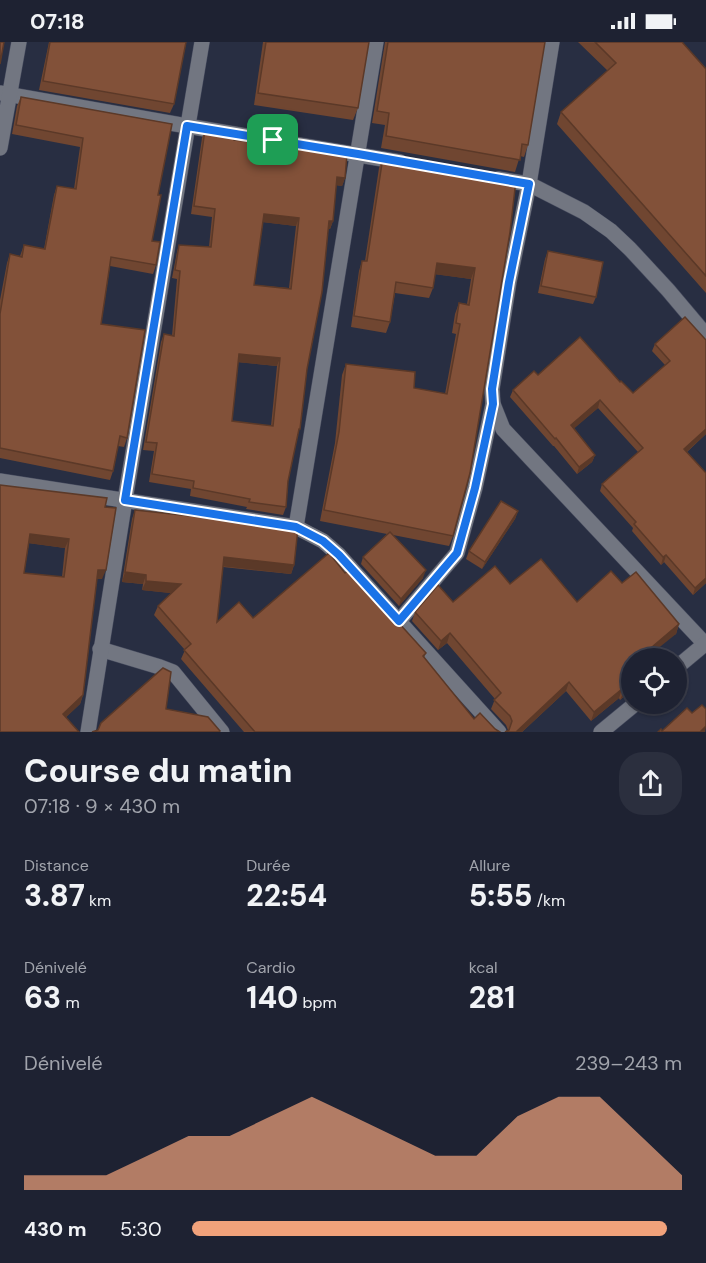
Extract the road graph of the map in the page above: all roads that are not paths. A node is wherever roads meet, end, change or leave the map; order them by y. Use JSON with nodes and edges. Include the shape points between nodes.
{"nodes":[{"id":1,"x":19,"y":42,"type":"edge"},
{"id":2,"x":202,"y":42,"type":"edge"},
{"id":3,"x":376,"y":42,"type":"edge"},
{"id":4,"x":552,"y":42,"type":"edge"},
{"id":5,"x":5,"y":93,"type":"edge"},
{"id":6,"x":187,"y":126,"type":"junction"},
{"id":7,"x":0,"y":148,"type":"edge"},
{"id":8,"x":358,"y":154,"type":"junction"},
{"id":9,"x":416,"y":164,"type":"edge"},
{"id":10,"x":485,"y":176,"type":"edge"},
{"id":11,"x":529,"y":184,"type":"junction"},
{"id":12,"x":706,"y":335,"type":"edge"},
{"id":13,"x":493,"y":404,"type":"junction"},
{"id":14,"x":0,"y":481,"type":"edge"},
{"id":15,"x":125,"y":500,"type":"junction"},
{"id":16,"x":296,"y":527,"type":"junction"},
{"id":17,"x":399,"y":621,"type":"junction"},
{"id":18,"x":706,"y":644,"type":"edge"},
{"id":19,"x":100,"y":649,"type":"junction"},
{"id":20,"x":687,"y":659,"type":"edge"},
{"id":21,"x":623,"y":714,"type":"edge"},
{"id":22,"x":88,"y":732,"type":"edge"},
{"id":23,"x":222,"y":732,"type":"edge"},
{"id":24,"x":499,"y":732,"type":"edge"},
{"id":25,"x":601,"y":732,"type":"edge"}],
"edges":[{"from":1,"to":5,"type":"street"},
{"from":2,"to":6,"type":"street"},
{"from":3,"to":8,"type":"street"},
{"from":4,"to":11,"type":"street"},
{"from":5,"to":6,"type":"street"},
{"from":5,"to":7,"type":"street"},
{"from":6,"to":8,"type":"street"},
{"from":6,"to":15,"type":"street"},
{"from":8,"to":9,"type":"street"},
{"from":8,"to":16,"type":"street"},
{"from":10,"to":11,"type":"street"},
{"from":11,"to":12,"type":"street","via":[[584,212],[610,231]]},
{"from":11,"to":13,"type":"street","via":[[509,282]]},
{"from":13,"to":17,"type":"street","via":[[457,553]]},
{"from":13,"to":18,"type":"street","via":[[503,429]]},
{"from":14,"to":15,"type":"street"},
{"from":15,"to":16,"type":"street"},
{"from":15,"to":19,"type":"street"},
{"from":16,"to":17,"type":"street","via":[[323,541],[339,555]]},
{"from":17,"to":24,"type":"street"},
{"from":18,"to":20,"type":"street"},
{"from":19,"to":22,"type":"street"},
{"from":19,"to":23,"type":"street","via":[[173,672]]},
{"from":21,"to":25,"type":"street"}]}
